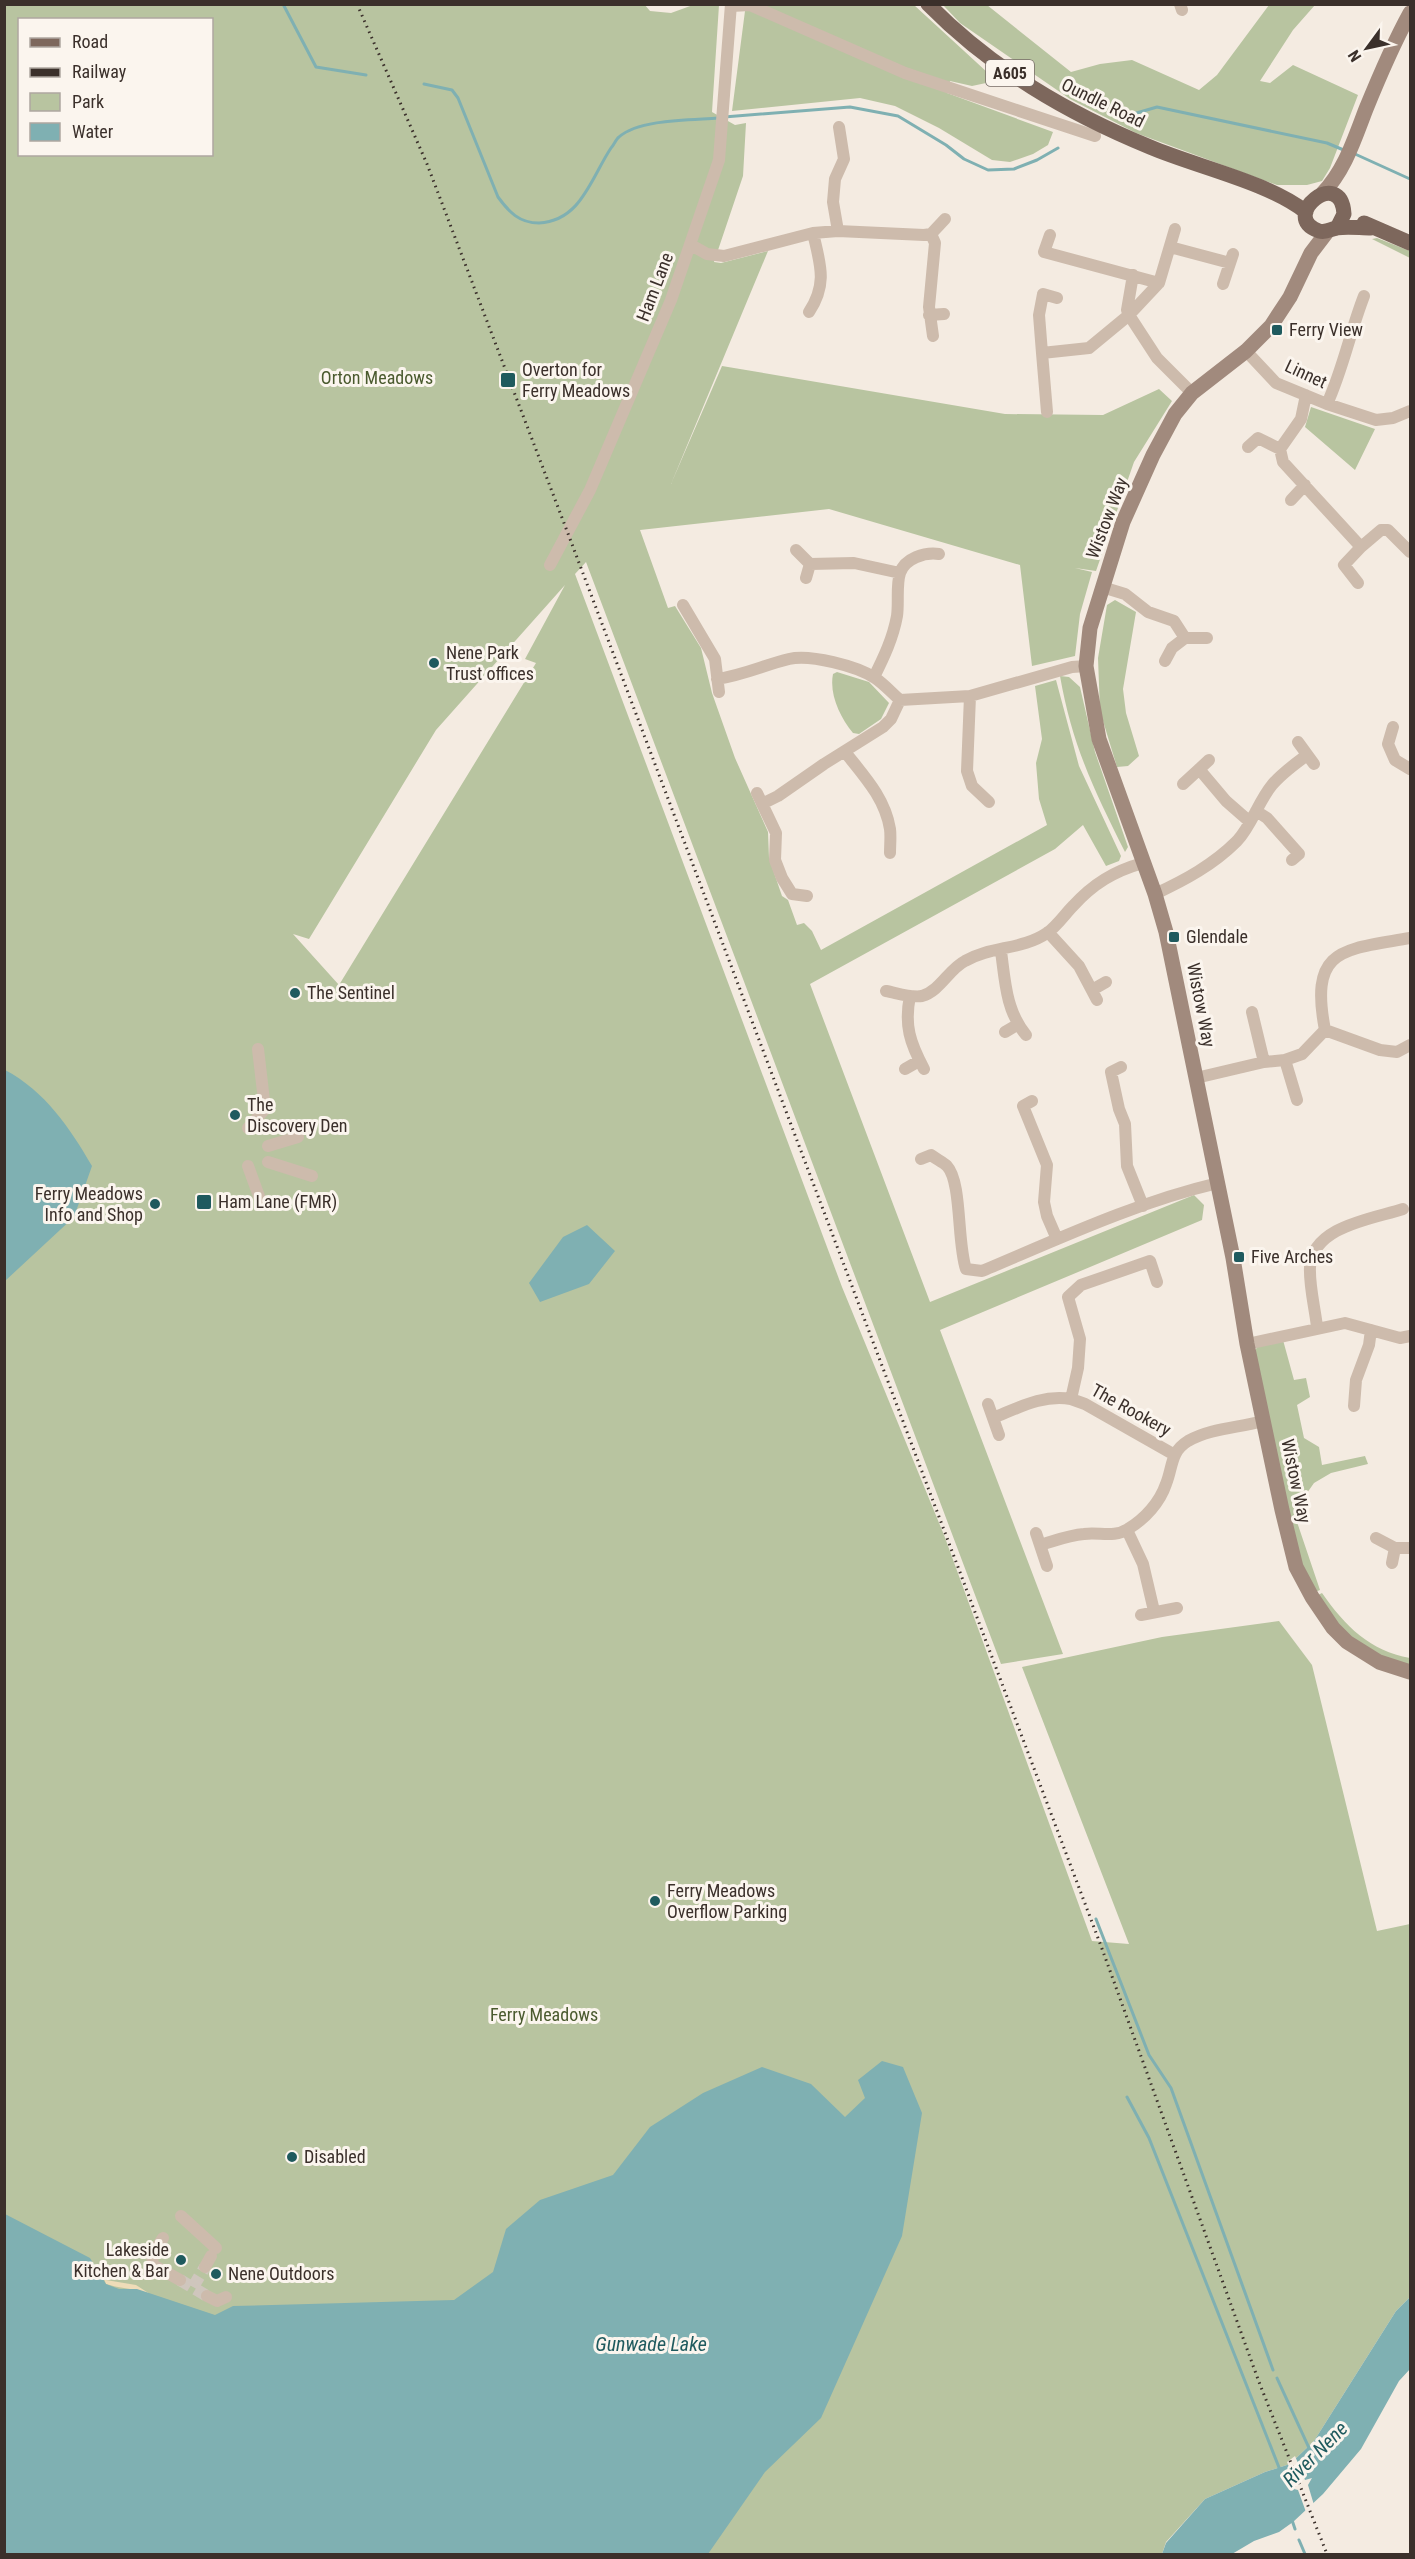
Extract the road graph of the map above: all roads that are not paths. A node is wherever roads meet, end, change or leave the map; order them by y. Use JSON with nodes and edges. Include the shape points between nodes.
{"nodes":[{"id":1,"x":928,"y":4,"type":"edge"},
{"id":2,"x":731,"y":5,"type":"edge"},
{"id":3,"x":1409,"y":20,"type":"edge"},
{"id":4,"x":839,"y":127,"type":"dead end"},
{"id":5,"x":1096,"y":134,"type":"junction"},
{"id":6,"x":1345,"y":163,"type":"junction"},
{"id":7,"x":1342,"y":205,"type":"junction"},
{"id":8,"x":1313,"y":207,"type":"junction"},
{"id":9,"x":945,"y":219,"type":"dead end"},
{"id":10,"x":1371,"y":228,"type":"junction"},
{"id":11,"x":1175,"y":229,"type":"dead end"},
{"id":12,"x":1332,"y":230,"type":"junction"},
{"id":13,"x":838,"y":231,"type":"junction"},
{"id":14,"x":813,"y":233,"type":"junction"},
{"id":15,"x":931,"y":234,"type":"junction"},
{"id":16,"x":1050,"y":235,"type":"dead end"},
{"id":17,"x":1410,"y":243,"type":"edge"},
{"id":18,"x":691,"y":245,"type":"junction"},
{"id":19,"x":1170,"y":247,"type":"junction"},
{"id":20,"x":1311,"y":253,"type":"junction"},
{"id":21,"x":1133,"y":275,"type":"junction"},
{"id":22,"x":1159,"y":283,"type":"junction"},
{"id":23,"x":1223,"y":284,"type":"dead end"},
{"id":24,"x":1364,"y":296,"type":"dead end"},
{"id":25,"x":1057,"y":298,"type":"dead end"},
{"id":26,"x":809,"y":312,"type":"dead end"},
{"id":27,"x":944,"y":314,"type":"dead end"},
{"id":28,"x":929,"y":315,"type":"junction"},
{"id":29,"x":1129,"y":315,"type":"junction"},
{"id":30,"x":933,"y":336,"type":"dead end"},
{"id":31,"x":1246,"y":351,"type":"junction"},
{"id":32,"x":1042,"y":352,"type":"junction"},
{"id":33,"x":1192,"y":393,"type":"junction"},
{"id":34,"x":1306,"y":395,"type":"junction"},
{"id":35,"x":1327,"y":404,"type":"junction"},
{"id":36,"x":1410,"y":411,"type":"edge"},
{"id":37,"x":1047,"y":412,"type":"dead end"},
{"id":38,"x":1248,"y":447,"type":"dead end"},
{"id":39,"x":1280,"y":449,"type":"junction"},
{"id":40,"x":1305,"y":485,"type":"junction"},
{"id":41,"x":1291,"y":500,"type":"dead end"},
{"id":42,"x":1361,"y":547,"type":"junction"},
{"id":43,"x":796,"y":550,"type":"dead end"},
{"id":44,"x":1410,"y":552,"type":"edge"},
{"id":45,"x":939,"y":554,"type":"dead end"},
{"id":46,"x":810,"y":564,"type":"junction"},
{"id":47,"x":550,"y":565,"type":"dead end"},
{"id":48,"x":900,"y":573,"type":"junction"},
{"id":49,"x":806,"y":578,"type":"dead end"},
{"id":50,"x":1358,"y":583,"type":"dead end"},
{"id":51,"x":1102,"y":587,"type":"junction"},
{"id":52,"x":683,"y":605,"type":"dead end"},
{"id":53,"x":1185,"y":638,"type":"junction"},
{"id":54,"x":1207,"y":638,"type":"dead end"},
{"id":55,"x":1165,"y":661,"type":"dead end"},
{"id":56,"x":1086,"y":666,"type":"junction"},
{"id":57,"x":874,"y":677,"type":"junction"},
{"id":58,"x":970,"y":696,"type":"junction"},
{"id":59,"x":900,"y":700,"type":"junction"},
{"id":60,"x":1393,"y":727,"type":"dead end"},
{"id":61,"x":1298,"y":742,"type":"dead end"},
{"id":62,"x":845,"y":752,"type":"junction"},
{"id":63,"x":1209,"y":760,"type":"dead end"},
{"id":64,"x":1199,"y":769,"type":"junction"},
{"id":65,"x":1410,"y":769,"type":"edge"},
{"id":66,"x":1183,"y":784,"type":"dead end"},
{"id":67,"x":989,"y":802,"type":"dead end"},
{"id":68,"x":1253,"y":817,"type":"junction"},
{"id":69,"x":890,"y":853,"type":"dead end"},
{"id":70,"x":1292,"y":860,"type":"dead end"},
{"id":71,"x":1143,"y":863,"type":"junction"},
{"id":72,"x":1155,"y":894,"type":"junction"},
{"id":73,"x":807,"y":896,"type":"dead end"},
{"id":74,"x":1048,"y":932,"type":"junction"},
{"id":75,"x":1410,"y":938,"type":"edge"},
{"id":76,"x":1001,"y":951,"type":"junction"},
{"id":77,"x":1106,"y":982,"type":"dead end"},
{"id":78,"x":886,"y":992,"type":"dead end"},
{"id":79,"x":910,"y":996,"type":"junction"},
{"id":80,"x":1252,"y":1012,"type":"dead end"},
{"id":81,"x":1017,"y":1025,"type":"junction"},
{"id":82,"x":1325,"y":1030,"type":"junction"},
{"id":83,"x":1005,"y":1032,"type":"dead end"},
{"id":84,"x":1026,"y":1035,"type":"dead end"},
{"id":85,"x":1410,"y":1045,"type":"edge"},
{"id":86,"x":258,"y":1049,"type":"dead end"},
{"id":87,"x":1285,"y":1060,"type":"junction"},
{"id":88,"x":1264,"y":1062,"type":"junction"},
{"id":89,"x":905,"y":1069,"type":"dead end"},
{"id":90,"x":1111,"y":1072,"type":"dead end"},
{"id":91,"x":1196,"y":1078,"type":"junction"},
{"id":92,"x":1297,"y":1100,"type":"dead end"},
{"id":93,"x":1023,"y":1106,"type":"dead end"},
{"id":94,"x":248,"y":1128,"type":"dead end"},
{"id":95,"x":298,"y":1137,"type":"dead end"},
{"id":96,"x":268,"y":1146,"type":"dead end"},
{"id":97,"x":929,"y":1153,"type":"dead end"},
{"id":98,"x":268,"y":1162,"type":"dead end"},
{"id":99,"x":248,"y":1166,"type":"dead end"},
{"id":100,"x":312,"y":1176,"type":"dead end"},
{"id":101,"x":1218,"y":1183,"type":"junction"},
{"id":102,"x":260,"y":1199,"type":"dead end"},
{"id":103,"x":1143,"y":1206,"type":"junction"},
{"id":104,"x":1403,"y":1209,"type":"dead end"},
{"id":105,"x":1057,"y":1239,"type":"junction"},
{"id":106,"x":1157,"y":1282,"type":"dead end"},
{"id":107,"x":1317,"y":1328,"type":"junction"},
{"id":108,"x":1371,"y":1330,"type":"junction"},
{"id":109,"x":1410,"y":1336,"type":"edge"},
{"id":110,"x":1247,"y":1344,"type":"junction"},
{"id":111,"x":1071,"y":1399,"type":"junction"},
{"id":112,"x":988,"y":1404,"type":"dead end"},
{"id":113,"x":1354,"y":1406,"type":"dead end"},
{"id":114,"x":993,"y":1418,"type":"junction"},
{"id":115,"x":1263,"y":1421,"type":"junction"},
{"id":116,"x":999,"y":1435,"type":"dead end"},
{"id":117,"x":1173,"y":1454,"type":"junction"},
{"id":118,"x":1127,"y":1530,"type":"junction"},
{"id":119,"x":1036,"y":1533,"type":"dead end"},
{"id":120,"x":1376,"y":1538,"type":"dead end"},
{"id":121,"x":1040,"y":1545,"type":"junction"},
{"id":122,"x":1395,"y":1548,"type":"junction"},
{"id":123,"x":1410,"y":1548,"type":"edge"},
{"id":124,"x":1392,"y":1563,"type":"dead end"},
{"id":125,"x":1047,"y":1566,"type":"dead end"},
{"id":126,"x":1177,"y":1608,"type":"dead end"},
{"id":127,"x":1154,"y":1611,"type":"junction"},
{"id":128,"x":1141,"y":1615,"type":"dead end"},
{"id":129,"x":1410,"y":1672,"type":"edge"},
{"id":130,"x":182,"y":2216,"type":"dead end"},
{"id":131,"x":163,"y":2238,"type":"dead end"},
{"id":132,"x":213,"y":2253,"type":"dead end"},
{"id":133,"x":180,"y":2280,"type":"tunnel mouth"},
{"id":134,"x":207,"y":2296,"type":"tunnel mouth"},
{"id":135,"x":226,"y":2297,"type":"dead end"}],
"edges":[{"from":1,"to":5,"type":"main road","name":"Oundle Road","number":"A605","via":[[1011,74]]},
{"from":2,"to":5,"type":"street","via":[[750,5],[905,73]]},
{"from":2,"to":18,"type":"street","name":"Ham Lane","via":[[719,160]]},
{"from":3,"to":6,"type":"street","via":[[1378,80]]},
{"from":4,"to":13,"type":"street","via":[[844,159],[835,179],[833,202]]},
{"from":5,"to":8,"type":"main road","name":"Oundle Road","number":"A605","via":[[1150,147]]},
{"from":6,"to":7,"type":"street"},
{"from":6,"to":8,"type":"street"},
{"from":7,"to":8,"type":"main road","via":[[1331,194]]},
{"from":7,"to":10,"type":"main road"},
{"from":7,"to":12,"type":"main road","via":[[1343,219]]},
{"from":8,"to":12,"type":"main road","via":[[1316,229]]},
{"from":8,"to":20,"type":"street","name":"Wistow Way"},
{"from":9,"to":15,"type":"street"},
{"from":10,"to":12,"type":"main road"},
{"from":10,"to":17,"type":"main road"},
{"from":11,"to":19,"type":"street"},
{"from":12,"to":20,"type":"street","name":"Wistow Way"},
{"from":13,"to":14,"type":"street"},
{"from":13,"to":15,"type":"street"},
{"from":14,"to":18,"type":"street","via":[[724,256],[706,254]]},
{"from":14,"to":26,"type":"street","via":[[823,301]]},
{"from":15,"to":28,"type":"street","via":[[935,243]]},
{"from":16,"to":21,"type":"street","via":[[1043,256]]},
{"from":18,"to":47,"type":"street","name":"Ham Lane","via":[[590,490]]},
{"from":19,"to":22,"type":"street"},
{"from":19,"to":23,"type":"street","via":[[1231,259]]},
{"from":20,"to":31,"type":"street","name":"Wistow Way","via":[[1277,317]]},
{"from":21,"to":22,"type":"street"},
{"from":21,"to":29,"type":"street"},
{"from":22,"to":29,"type":"street"},
{"from":24,"to":35,"type":"street","name":"Linnet"},
{"from":25,"to":32,"type":"street","via":[[1043,294],[1039,315]]},
{"from":27,"to":28,"type":"street"},
{"from":28,"to":30,"type":"street"},
{"from":29,"to":32,"type":"street","via":[[1089,348]]},
{"from":29,"to":33,"type":"street","via":[[1157,358]]},
{"from":31,"to":33,"type":"street","name":"Wistow Way"},
{"from":31,"to":34,"type":"street","name":"Linnet","via":[[1276,383]]},
{"from":32,"to":37,"type":"street"},
{"from":33,"to":51,"type":"street","name":"Wistow Way","via":[[1175,414],[1154,454],[1123,522]]},
{"from":34,"to":35,"type":"street","name":"Linnet"},
{"from":34,"to":39,"type":"street","via":[[1301,419]]},
{"from":35,"to":36,"type":"street","name":"Linnet","via":[[1376,420]]},
{"from":38,"to":39,"type":"street","via":[[1258,438]]},
{"from":39,"to":40,"type":"street","via":[[1283,462]]},
{"from":40,"to":41,"type":"street"},
{"from":40,"to":42,"type":"street"},
{"from":42,"to":44,"type":"street","via":[[1381,530],[1388,530]]},
{"from":42,"to":50,"type":"street","via":[[1340,565]]},
{"from":43,"to":46,"type":"street"},
{"from":45,"to":48,"type":"street","via":[[919,556]]},
{"from":46,"to":48,"type":"street","via":[[854,563]]},
{"from":46,"to":49,"type":"street"},
{"from":48,"to":57,"type":"street","via":[[893,633]]},
{"from":51,"to":53,"type":"street","via":[[1125,594],[1148,612],[1169,617]]},
{"from":51,"to":56,"type":"street","name":"Wistow Way","via":[[1090,628]]},
{"from":52,"to":57,"type":"street","via":[[715,659],[718,686],[792,658],[845,666]]},
{"from":53,"to":54,"type":"street"},
{"from":53,"to":55,"type":"street","via":[[1172,648]]},
{"from":56,"to":58,"type":"street"},
{"from":56,"to":71,"type":"street","name":"Wistow Way","via":[[1099,739]]},
{"from":57,"to":59,"type":"street"},
{"from":58,"to":59,"type":"street"},
{"from":58,"to":67,"type":"street","via":[[968,771],[972,786]]},
{"from":59,"to":62,"type":"street","via":[[883,727]]},
{"from":60,"to":65,"type":"street","via":[[1388,744],[1395,760]]},
{"from":61,"to":68,"type":"street","via":[[1311,759],[1283,773]]},
{"from":62,"to":69,"type":"street","via":[[873,785],[882,803],[890,830]]},
{"from":62,"to":73,"type":"street","via":[[778,796],[760,798],[776,833],[776,860],[782,878],[792,894]]},
{"from":63,"to":64,"type":"street"},
{"from":64,"to":66,"type":"street"},
{"from":64,"to":68,"type":"street","via":[[1226,801]]},
{"from":68,"to":70,"type":"street","via":[[1267,818],[1299,854]]},
{"from":68,"to":72,"type":"street","via":[[1237,840],[1192,878]]},
{"from":71,"to":72,"type":"street","name":"Wistow Way"},
{"from":71,"to":74,"type":"street","via":[[1112,873],[1078,900]]},
{"from":72,"to":91,"type":"street","name":"Wistow Way"},
{"from":74,"to":76,"type":"street"},
{"from":74,"to":77,"type":"street","via":[[1079,966],[1094,995]]},
{"from":75,"to":82,"type":"street","via":[[1350,949],[1330,963],[1321,980]]},
{"from":76,"to":79,"type":"street","via":[[983,952],[964,961],[935,989],[922,996]]},
{"from":76,"to":81,"type":"street","via":[[1007,995]]},
{"from":78,"to":79,"type":"street"},
{"from":79,"to":89,"type":"street","via":[[906,1015],[909,1036],[921,1065]]},
{"from":80,"to":88,"type":"street"},
{"from":81,"to":83,"type":"street"},
{"from":81,"to":84,"type":"street"},
{"from":82,"to":85,"type":"street","via":[[1380,1050],[1397,1052]]},
{"from":82,"to":87,"type":"street","via":[[1302,1054]]},
{"from":86,"to":94,"type":"street","via":[[265,1109]]},
{"from":87,"to":88,"type":"street"},
{"from":87,"to":92,"type":"street"},
{"from":88,"to":91,"type":"street"},
{"from":90,"to":103,"type":"street","via":[[1125,1124],[1127,1166]]},
{"from":91,"to":101,"type":"street","name":"Wistow Way"},
{"from":93,"to":105,"type":"street","via":[[1047,1165],[1044,1202]]},
{"from":95,"to":96,"type":"street"},
{"from":97,"to":105,"type":"street","via":[[949,1168],[958,1194],[960,1244],[966,1269],[982,1271]]},
{"from":98,"to":100,"type":"street"},
{"from":99,"to":102,"type":"street"},
{"from":101,"to":103,"type":"street"},
{"from":101,"to":110,"type":"street","name":"Wistow Way"},
{"from":103,"to":105,"type":"street"},
{"from":104,"to":107,"type":"street","via":[[1344,1228],[1324,1238],[1313,1253],[1310,1267]]},
{"from":106,"to":111,"type":"street","name":"The Rookery","via":[[1150,1261],[1081,1285],[1068,1297],[1080,1340]]},
{"from":107,"to":108,"type":"street","via":[[1346,1323]]},
{"from":107,"to":110,"type":"street"},
{"from":108,"to":109,"type":"street","via":[[1400,1338]]},
{"from":108,"to":113,"type":"street","via":[[1356,1380]]},
{"from":110,"to":115,"type":"street","name":"Wistow Way"},
{"from":111,"to":114,"type":"street","name":"The Rookery","via":[[1040,1400]]},
{"from":111,"to":117,"type":"street","name":"The Rookery"},
{"from":112,"to":114,"type":"street"},
{"from":114,"to":116,"type":"street"},
{"from":115,"to":117,"type":"street","name":"The Rookery","via":[[1210,1432]]},
{"from":115,"to":129,"type":"street","name":"Wistow Way","via":[[1296,1567],[1312,1597],[1347,1642],[1379,1662]]},
{"from":117,"to":118,"type":"street","name":"The Rookery","via":[[1166,1485],[1156,1504]]},
{"from":118,"to":121,"type":"street","via":[[1104,1536],[1072,1535]]},
{"from":118,"to":127,"type":"street","via":[[1143,1564]]},
{"from":119,"to":121,"type":"street"},
{"from":120,"to":122,"type":"street"},
{"from":121,"to":125,"type":"street"},
{"from":122,"to":123,"type":"street"},
{"from":122,"to":124,"type":"street"},
{"from":126,"to":127,"type":"street"},
{"from":127,"to":128,"type":"street"},
{"from":130,"to":132,"type":"street"},
{"from":131,"to":133,"type":"street","via":[[152,2255],[153,2270]]},
{"from":134,"to":135,"type":"street","via":[[217,2301]]}]}
